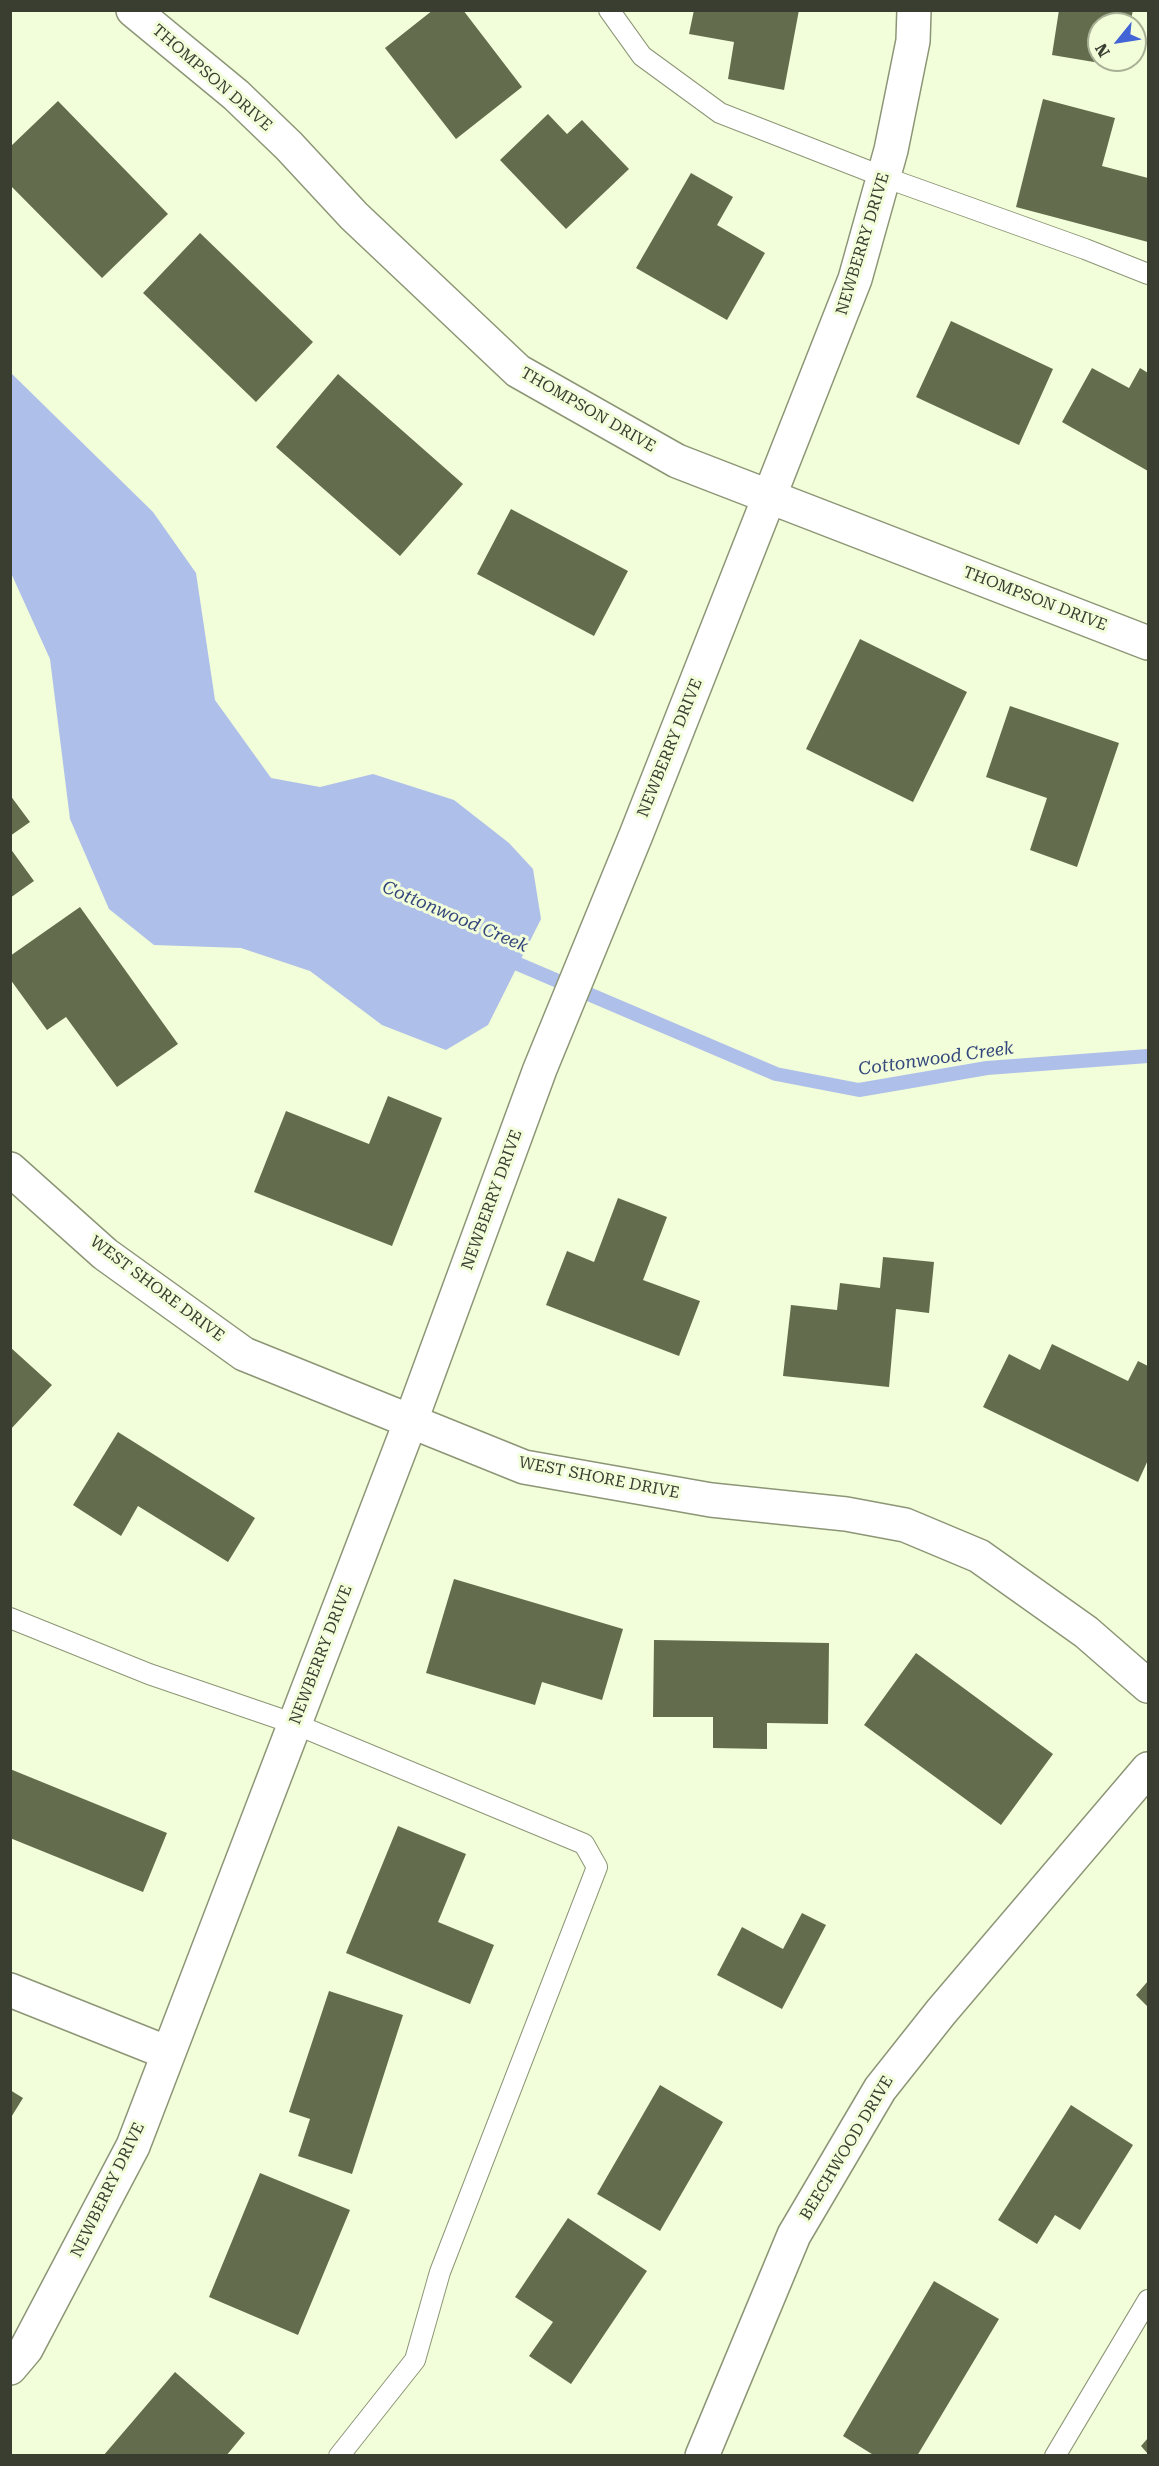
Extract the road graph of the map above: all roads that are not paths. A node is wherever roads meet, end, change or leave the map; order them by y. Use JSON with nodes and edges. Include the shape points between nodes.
{"nodes":[{"id":1,"x":133,"y":10,"type":"edge"},
{"id":2,"x":609,"y":10,"type":"edge"},
{"id":3,"x":914,"y":10,"type":"edge"},
{"id":4,"x":884,"y":177,"type":"junction"},
{"id":5,"x":1149,"y":274,"type":"edge"},
{"id":6,"x":770,"y":497,"type":"junction"},
{"id":7,"x":1149,"y":643,"type":"edge"},
{"id":8,"x":10,"y":1169,"type":"edge"},
{"id":9,"x":410,"y":1423,"type":"junction"},
{"id":10,"x":10,"y":1618,"type":"edge"},
{"id":11,"x":1149,"y":1686,"type":"edge"},
{"id":12,"x":295,"y":1724,"type":"junction"},
{"id":13,"x":1149,"y":1769,"type":"edge"},
{"id":14,"x":10,"y":1990,"type":"edge"},
{"id":15,"x":168,"y":2053,"type":"junction"},
{"id":16,"x":1149,"y":2300,"type":"edge"},
{"id":17,"x":10,"y":2368,"type":"edge"},
{"id":18,"x":339,"y":2456,"type":"edge"},
{"id":19,"x":702,"y":2456,"type":"edge"},
{"id":20,"x":1055,"y":2456,"type":"edge"}],
"edges":[{"from":1,"to":6,"type":"street","name":"THOMPSON DRIVE","via":[[236,95],[354,216],[518,370],[677,461]]},
{"from":2,"to":4,"type":"lane","via":[[642,56],[720,112]]},
{"from":3,"to":4,"type":"street","name":"NEWBERRY DRIVE","via":[[913,41]]},
{"from":4,"to":5,"type":"lane"},
{"from":4,"to":6,"type":"street","name":"NEWBERRY DRIVE","via":[[855,279]]},
{"from":6,"to":7,"type":"street","name":"THOMPSON DRIVE"},
{"from":6,"to":9,"type":"street","name":"NEWBERRY DRIVE","via":[[540,1070]]},
{"from":8,"to":9,"type":"street","name":"WEST SHORE DRIVE","via":[[105,1254],[244,1353]]},
{"from":9,"to":11,"type":"street","name":"WEST SHORE DRIVE","via":[[524,1467],[711,1500],[846,1514],[905,1525],[979,1556],[1086,1632]]},
{"from":9,"to":12,"type":"street","name":"NEWBERRY DRIVE"},
{"from":10,"to":12,"type":"lane","via":[[149,1674]]},
{"from":12,"to":15,"type":"street","name":"NEWBERRY DRIVE"},
{"from":12,"to":18,"type":"lane","via":[[584,1844],[597,1867],[440,2272],[415,2360]]},
{"from":13,"to":19,"type":"street","name":"BEECHWOOD DRIVE","via":[[880,2089],[794,2235]]},
{"from":14,"to":15,"type":"street"},
{"from":15,"to":17,"type":"street","name":"NEWBERRY DRIVE","via":[[133,2146],[26,2349]]},
{"from":16,"to":20,"type":"lane"}]}
